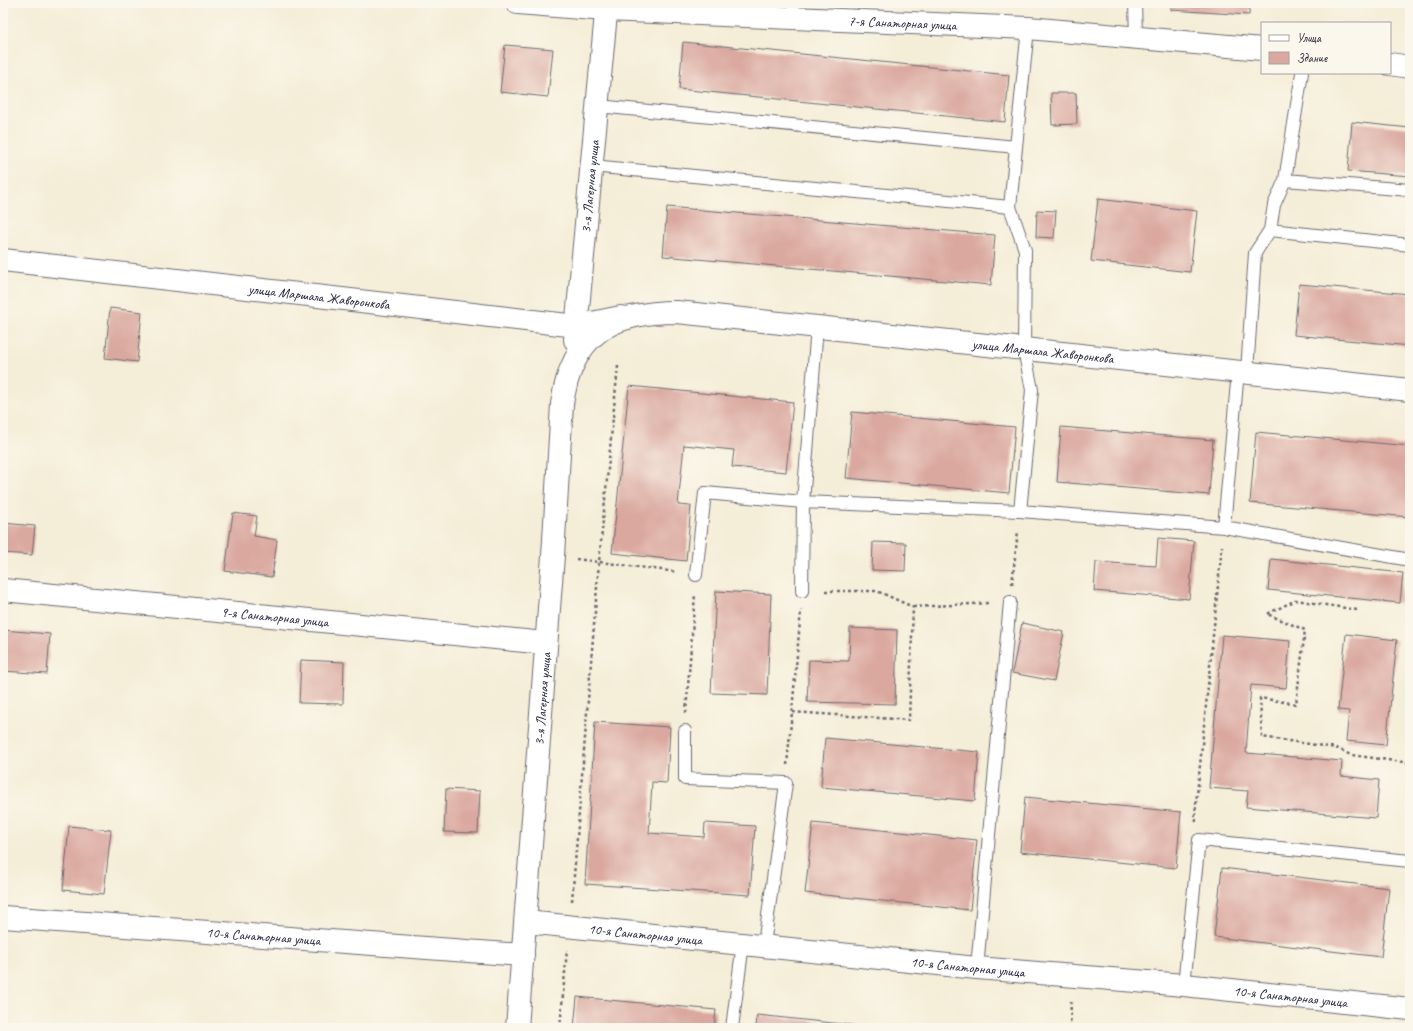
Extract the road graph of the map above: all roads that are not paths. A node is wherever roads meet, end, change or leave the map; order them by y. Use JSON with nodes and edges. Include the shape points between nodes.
{"nodes":[{"id":1,"x":518,"y":3,"type":"edge"},
{"id":2,"x":1135,"y":3,"type":"edge"},
{"id":3,"x":606,"y":7,"type":"edge"},
{"id":4,"x":1028,"y":28,"type":"junction"},
{"id":5,"x":1136,"y":37,"type":"junction"},
{"id":6,"x":1261,"y":49,"type":"edge"},
{"id":7,"x":1391,"y":64,"type":"edge"},
{"id":8,"x":1410,"y":67,"type":"edge"},
{"id":9,"x":1302,"y":74,"type":"edge"},
{"id":10,"x":598,"y":106,"type":"junction"},
{"id":11,"x":1016,"y":147,"type":"junction"},
{"id":12,"x":592,"y":166,"type":"junction"},
{"id":13,"x":1285,"y":180,"type":"junction"},
{"id":14,"x":1410,"y":190,"type":"edge"},
{"id":15,"x":1010,"y":207,"type":"junction"},
{"id":16,"x":1270,"y":230,"type":"junction"},
{"id":17,"x":1410,"y":245,"type":"edge"},
{"id":18,"x":3,"y":260,"type":"edge"},
{"id":19,"x":677,"y":312,"type":"joint"},
{"id":20,"x":634,"y":315,"type":"junction"},
{"id":21,"x":577,"y":326,"type":"junction"},
{"id":22,"x":817,"y":327,"type":"junction"},
{"id":23,"x":1024,"y":349,"type":"junction"},
{"id":24,"x":570,"y":370,"type":"junction"},
{"id":25,"x":1243,"y":372,"type":"junction"},
{"id":26,"x":1410,"y":390,"type":"edge"},
{"id":27,"x":803,"y":502,"type":"junction"},
{"id":28,"x":1020,"y":511,"type":"junction"},
{"id":29,"x":1224,"y":528,"type":"junction"},
{"id":30,"x":1410,"y":560,"type":"edge"},
{"id":31,"x":696,"y":575,"type":"road end"},
{"id":32,"x":3,"y":590,"type":"edge"},
{"id":33,"x":802,"y":591,"type":"road end"},
{"id":34,"x":1010,"y":602,"type":"road end"},
{"id":35,"x":546,"y":643,"type":"junction"},
{"id":36,"x":685,"y":731,"type":"road end"},
{"id":37,"x":1410,"y":860,"type":"edge"},
{"id":38,"x":3,"y":917,"type":"edge"},
{"id":39,"x":526,"y":922,"type":"junction"},
{"id":40,"x":743,"y":943,"type":"junction"},
{"id":41,"x":764,"y":945,"type":"junction"},
{"id":42,"x":524,"y":955,"type":"junction"},
{"id":43,"x":977,"y":968,"type":"junction"},
{"id":44,"x":1184,"y":985,"type":"junction"},
{"id":45,"x":1410,"y":1009,"type":"edge"},
{"id":46,"x":516,"y":1028,"type":"edge"},
{"id":47,"x":732,"y":1028,"type":"edge"}],
"edges":[{"from":1,"to":3,"type":"street","name":"7-я Санаторная улица"},
{"from":2,"to":5,"type":"lane"},
{"from":3,"to":4,"type":"street","name":"7-я Санаторная улица"},
{"from":3,"to":10,"type":"street","name":"3-я Лагерная улица"},
{"from":4,"to":5,"type":"street","name":"7-я Санаторная улица"},
{"from":4,"to":11,"type":"lane"},
{"from":5,"to":6,"type":"street","name":"7-я Санаторная улица"},
{"from":7,"to":8,"type":"street"},
{"from":9,"to":13,"type":"lane"},
{"from":10,"to":11,"type":"lane"},
{"from":10,"to":12,"type":"street","name":"3-я Лагерная улица"},
{"from":11,"to":15,"type":"lane"},
{"from":12,"to":15,"type":"lane"},
{"from":12,"to":21,"type":"street","name":"3-я Лагерная улица"},
{"from":13,"to":14,"type":"lane"},
{"from":13,"to":16,"type":"lane","via":[[1274,205]]},
{"from":15,"to":23,"type":"lane","via":[[1025,250]]},
{"from":16,"to":17,"type":"lane"},
{"from":16,"to":25,"type":"lane","via":[[1255,254]]},
{"from":18,"to":21,"type":"street","name":"улица Маршала Жаворонкова"},
{"from":19,"to":20,"type":"street","name":"3-я Лагерная улица"},
{"from":19,"to":22,"type":"street","name":"улица Маршала Жаворонкова"},
{"from":20,"to":21,"type":"street","name":"улица Маршала Жаворонкова"},
{"from":20,"to":24,"type":"street","name":"3-я Лагерная улица","via":[[594,334],[579,352]]},
{"from":21,"to":24,"type":"street","name":"3-я Лагерная улица"},
{"from":22,"to":23,"type":"street","name":"улица Маршала Жаворонкова"},
{"from":22,"to":27,"type":"lane"},
{"from":23,"to":25,"type":"street","name":"улица Маршала Жаворонкова"},
{"from":23,"to":28,"type":"lane","via":[[1032,390]]},
{"from":24,"to":35,"type":"street","name":"3-я Лагерная улица","via":[[562,404]]},
{"from":25,"to":26,"type":"street","name":"улица Маршала Жаворонкова"},
{"from":25,"to":29,"type":"lane"},
{"from":27,"to":28,"type":"lane"},
{"from":27,"to":31,"type":"lane","via":[[705,493]]},
{"from":27,"to":33,"type":"lane"},
{"from":28,"to":29,"type":"lane"},
{"from":29,"to":30,"type":"lane"},
{"from":32,"to":35,"type":"street","name":"9-я Санаторная улица"},
{"from":34,"to":43,"type":"lane"},
{"from":35,"to":39,"type":"street","name":"3-я Лагерная улица"},
{"from":36,"to":41,"type":"lane","via":[[685,779],[786,783]]},
{"from":37,"to":44,"type":"lane","via":[[1199,840]]},
{"from":38,"to":42,"type":"street","name":"10-я Санаторная улица"},
{"from":39,"to":40,"type":"street","name":"10-я Санаторная улица"},
{"from":39,"to":42,"type":"street","name":"3-я Лагерная улица"},
{"from":40,"to":41,"type":"street","name":"10-я Санаторная улица"},
{"from":40,"to":47,"type":"lane"},
{"from":41,"to":43,"type":"street","name":"10-я Санаторная улица"},
{"from":42,"to":46,"type":"street","name":"3-я Лагерная улица"},
{"from":43,"to":44,"type":"street","name":"10-я Санаторная улица"},
{"from":44,"to":45,"type":"street","name":"10-я Санаторная улица"}]}
